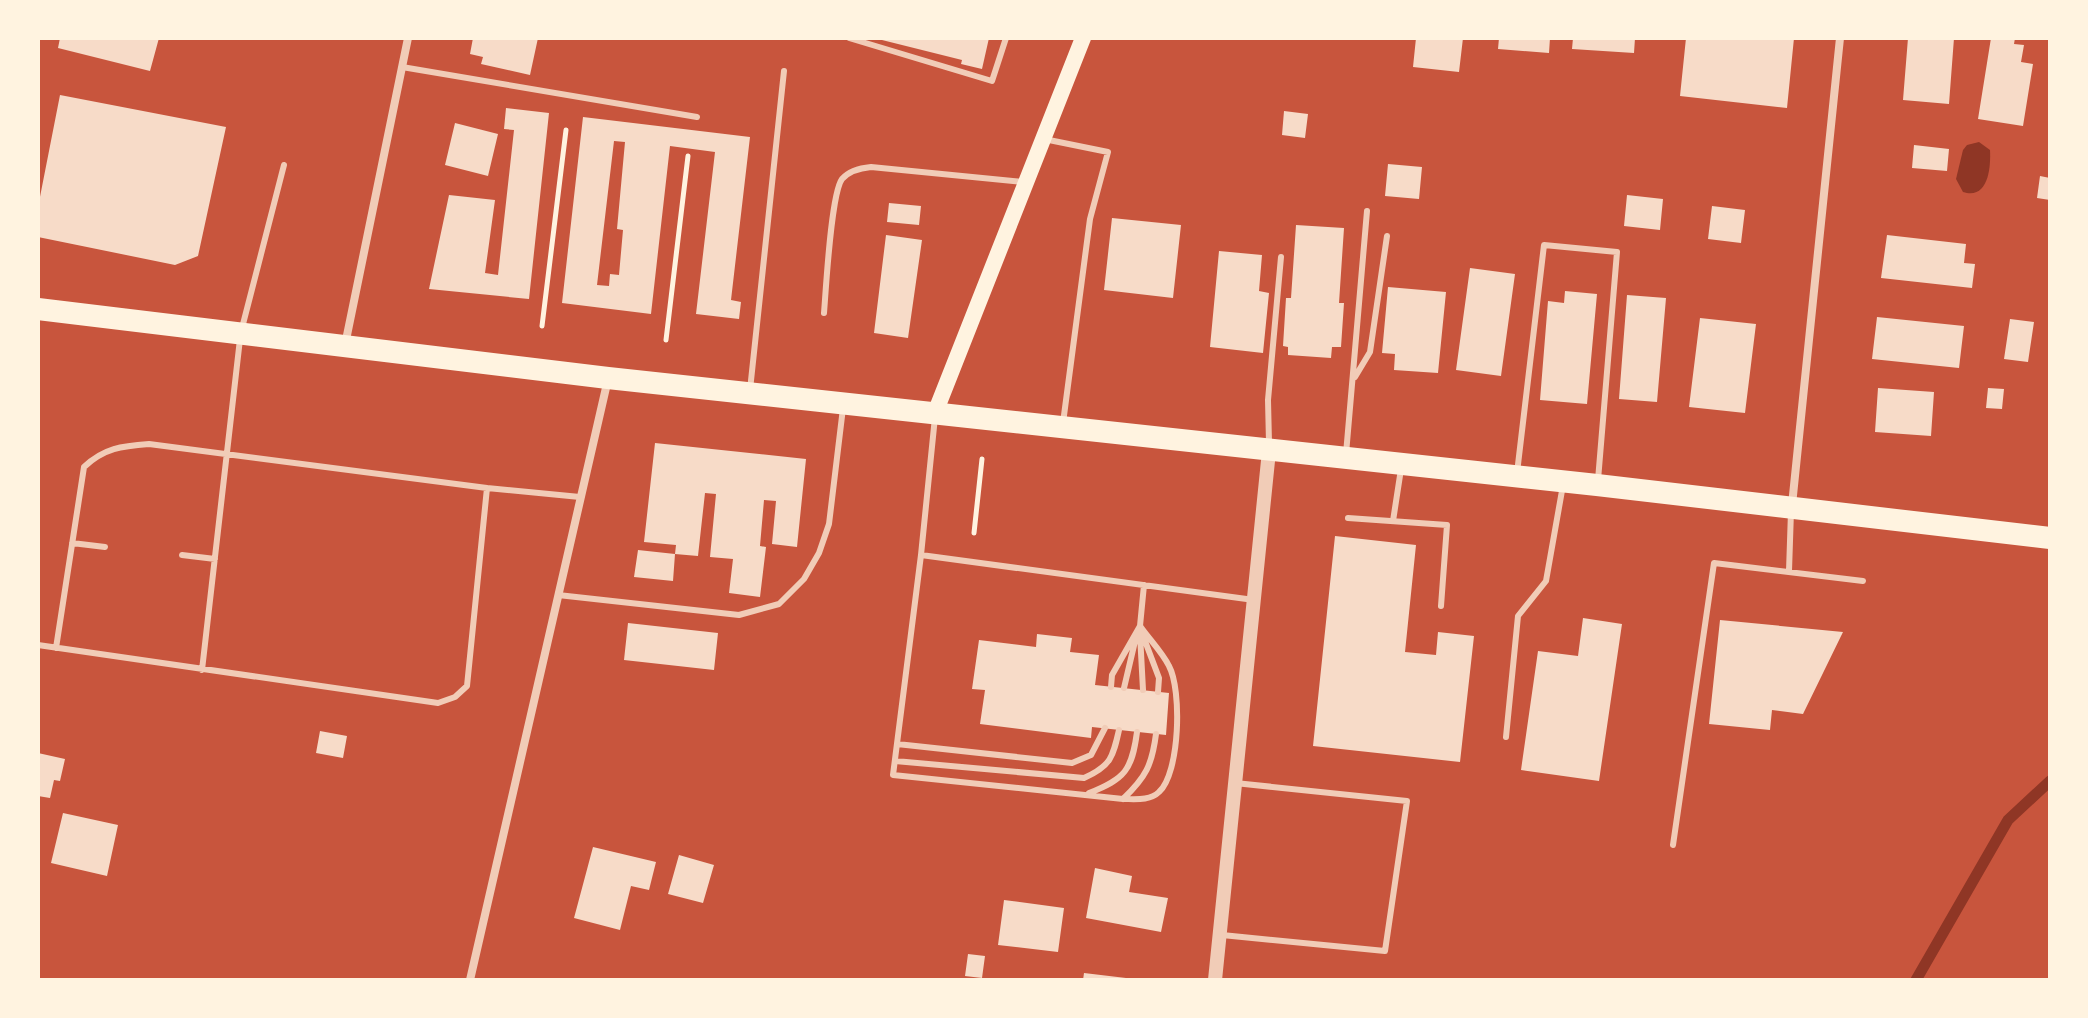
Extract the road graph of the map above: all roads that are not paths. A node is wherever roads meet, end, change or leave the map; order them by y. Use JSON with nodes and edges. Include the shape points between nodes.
{"nodes":[{"id":1,"x":408,"y":38,"type":"edge"},
{"id":2,"x":849,"y":38,"type":"edge"},
{"id":3,"x":1006,"y":38,"type":"edge"},
{"id":4,"x":1083,"y":38,"type":"edge"},
{"id":5,"x":1840,"y":38,"type":"edge"},
{"id":6,"x":402,"y":67,"type":"junction"},
{"id":7,"x":784,"y":71,"type":"dead end"},
{"id":8,"x":697,"y":117,"type":"dead end"},
{"id":9,"x":1044,"y":139,"type":"junction"},
{"id":10,"x":284,"y":165,"type":"dead end"},
{"id":11,"x":1027,"y":183,"type":"junction"},
{"id":12,"x":1367,"y":211,"type":"dead end"},
{"id":13,"x":1387,"y":236,"type":"dead end"},
{"id":14,"x":1281,"y":257,"type":"dead end"},
{"id":15,"x":38,"y":309,"type":"edge"},
{"id":16,"x":824,"y":313,"type":"dead end"},
{"id":17,"x":241,"y":333,"type":"junction"},
{"id":18,"x":345,"y":346,"type":"junction"},
{"id":19,"x":608,"y":378,"type":"junction"},
{"id":20,"x":1353,"y":380,"type":"junction"},
{"id":21,"x":750,"y":394,"type":"junction"},
{"id":22,"x":843,"y":404,"type":"junction"},
{"id":23,"x":935,"y":413,"type":"junction"},
{"id":24,"x":1063,"y":428,"type":"junction"},
{"id":25,"x":1269,"y":451,"type":"junction"},
{"id":26,"x":228,"y":454,"type":"junction"},
{"id":27,"x":1346,"y":458,"type":"junction"},
{"id":28,"x":1402,"y":464,"type":"junction"},
{"id":29,"x":1517,"y":477,"type":"junction"},
{"id":30,"x":1564,"y":482,"type":"junction"},
{"id":31,"x":1597,"y":485,"type":"junction"},
{"id":32,"x":487,"y":488,"type":"junction"},
{"id":33,"x":580,"y":497,"type":"junction"},
{"id":34,"x":1791,"y":509,"type":"junction"},
{"id":35,"x":1348,"y":518,"type":"dead end"},
{"id":36,"x":1393,"y":521,"type":"junction"},
{"id":37,"x":2050,"y":538,"type":"edge"},
{"id":38,"x":72,"y":543,"type":"junction"},
{"id":39,"x":105,"y":547,"type":"dead end"},
{"id":40,"x":182,"y":555,"type":"dead end"},
{"id":41,"x":921,"y":555,"type":"junction"},
{"id":42,"x":215,"y":559,"type":"junction"},
{"id":43,"x":1789,"y":571,"type":"junction"},
{"id":44,"x":1863,"y":581,"type":"dead end"},
{"id":45,"x":1144,"y":585,"type":"junction"},
{"id":46,"x":558,"y":595,"type":"junction"},
{"id":47,"x":1254,"y":600,"type":"junction"},
{"id":48,"x":1441,"y":606,"type":"dead end"},
{"id":49,"x":1140,"y":626,"type":"junction"},
{"id":50,"x":38,"y":645,"type":"edge"},
{"id":51,"x":56,"y":648,"type":"junction"},
{"id":52,"x":202,"y":670,"type":"junction"},
{"id":53,"x":1111,"y":687,"type":"dead end"},
{"id":54,"x":1124,"y":688,"type":"dead end"},
{"id":55,"x":1143,"y":690,"type":"dead end"},
{"id":56,"x":1158,"y":692,"type":"dead end"},
{"id":57,"x":1105,"y":728,"type":"dead end"},
{"id":58,"x":1119,"y":730,"type":"dead end"},
{"id":59,"x":1137,"y":732,"type":"dead end"},
{"id":60,"x":1156,"y":734,"type":"dead end"},
{"id":61,"x":1506,"y":737,"type":"dead end"},
{"id":62,"x":897,"y":744,"type":"junction"},
{"id":63,"x":895,"y":761,"type":"junction"},
{"id":64,"x":1235,"y":783,"type":"junction"},
{"id":65,"x":1085,"y":794,"type":"junction"},
{"id":66,"x":1123,"y":799,"type":"junction"},
{"id":67,"x":1673,"y":845,"type":"dead end"},
{"id":68,"x":1220,"y":935,"type":"junction"},
{"id":69,"x":470,"y":980,"type":"edge"},
{"id":70,"x":1215,"y":980,"type":"edge"}],
"edges":[{"from":1,"to":6,"type":"street"},
{"from":2,"to":3,"type":"lane","via":[[992,81]]},
{"from":4,"to":9,"type":"main road"},
{"from":5,"to":34,"type":"street"},
{"from":6,"to":8,"type":"lane"},
{"from":6,"to":18,"type":"street"},
{"from":7,"to":21,"type":"lane"},
{"from":9,"to":11,"type":"main road"},
{"from":9,"to":24,"type":"lane","via":[[1108,152],[1090,219]]},
{"from":10,"to":17,"type":"lane"},
{"from":11,"to":16,"type":"lane","via":[[871,167],[851,172],[843,178],[835,202]]},
{"from":11,"to":23,"type":"main road"},
{"from":12,"to":20,"type":"lane"},
{"from":13,"to":20,"type":"lane","via":[[1370,352]]},
{"from":14,"to":25,"type":"lane","via":[[1268,400]]},
{"from":15,"to":17,"type":"highway"},
{"from":17,"to":18,"type":"highway"},
{"from":17,"to":26,"type":"lane"},
{"from":18,"to":19,"type":"highway"},
{"from":19,"to":21,"type":"highway"},
{"from":19,"to":33,"type":"street"},
{"from":20,"to":27,"type":"lane"},
{"from":21,"to":22,"type":"highway"},
{"from":22,"to":23,"type":"highway"},
{"from":22,"to":46,"type":"lane","via":[[825,536],[804,579],[779,604],[739,615]]},
{"from":23,"to":24,"type":"highway"},
{"from":23,"to":41,"type":"lane"},
{"from":24,"to":25,"type":"highway"},
{"from":25,"to":27,"type":"highway"},
{"from":25,"to":47,"type":"street"},
{"from":26,"to":32,"type":"lane"},
{"from":26,"to":38,"type":"lane","via":[[149,444],[114,447],[97,455],[84,467]]},
{"from":26,"to":42,"type":"lane"},
{"from":27,"to":28,"type":"highway"},
{"from":28,"to":29,"type":"highway"},
{"from":28,"to":36,"type":"lane"},
{"from":29,"to":30,"type":"highway"},
{"from":29,"to":31,"type":"lane","via":[[1544,245],[1617,252]]},
{"from":30,"to":31,"type":"highway"},
{"from":30,"to":61,"type":"lane","via":[[1546,581],[1518,616]]},
{"from":31,"to":34,"type":"highway"},
{"from":32,"to":33,"type":"lane"},
{"from":32,"to":52,"type":"lane","via":[[467,686],[455,697],[418,702]]},
{"from":33,"to":46,"type":"street"},
{"from":34,"to":37,"type":"highway"},
{"from":34,"to":43,"type":"lane"},
{"from":35,"to":36,"type":"lane"},
{"from":36,"to":48,"type":"lane","via":[[1447,525]]},
{"from":38,"to":39,"type":"lane"},
{"from":38,"to":51,"type":"lane"},
{"from":40,"to":42,"type":"lane"},
{"from":41,"to":45,"type":"lane"},
{"from":41,"to":62,"type":"lane"},
{"from":42,"to":52,"type":"lane"},
{"from":43,"to":44,"type":"lane"},
{"from":43,"to":67,"type":"lane","via":[[1714,563]]},
{"from":45,"to":47,"type":"lane"},
{"from":45,"to":49,"type":"lane"},
{"from":46,"to":69,"type":"street"},
{"from":47,"to":64,"type":"street"},
{"from":49,"to":53,"type":"lane","via":[[1112,675]]},
{"from":49,"to":54,"type":"lane"},
{"from":49,"to":55,"type":"lane"},
{"from":49,"to":56,"type":"lane","via":[[1159,678]]},
{"from":49,"to":66,"type":"lane","via":[[1170,667],[1176,708],[1174,757],[1160,792]]},
{"from":50,"to":51,"type":"lane"},
{"from":51,"to":52,"type":"lane"},
{"from":57,"to":62,"type":"lane","via":[[1091,755],[1072,763]]},
{"from":58,"to":63,"type":"lane","via":[[1113,756],[1102,770],[1084,778]]},
{"from":59,"to":65,"type":"lane","via":[[1133,759],[1114,783]]},
{"from":60,"to":66,"type":"lane","via":[[1153,761]]},
{"from":62,"to":63,"type":"lane"},
{"from":63,"to":65,"type":"lane","via":[[893,775]]},
{"from":64,"to":68,"type":"street"},
{"from":64,"to":68,"type":"lane","via":[[1407,801],[1385,951]]},
{"from":65,"to":66,"type":"lane"},
{"from":68,"to":70,"type":"street"}]}
